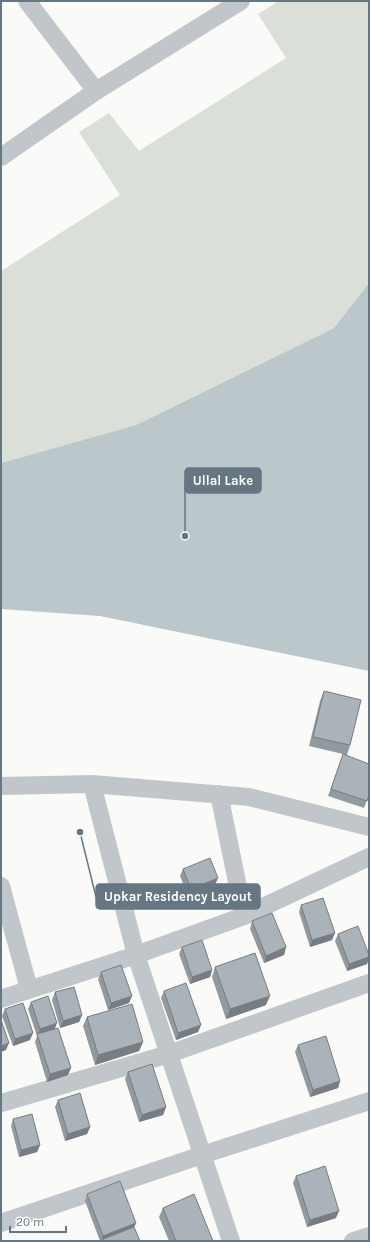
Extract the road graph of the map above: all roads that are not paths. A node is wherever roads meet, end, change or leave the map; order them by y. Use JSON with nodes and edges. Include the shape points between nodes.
{"nodes":[{"id":1,"x":27,"y":1,"type":"edge"},
{"id":2,"x":241,"y":1,"type":"edge"},
{"id":3,"x":96,"y":91,"type":"junction"},
{"id":4,"x":1,"y":157,"type":"edge"},
{"id":5,"x":92,"y":784,"type":"junction"},
{"id":6,"x":1,"y":786,"type":"edge"},
{"id":7,"x":219,"y":794,"type":"junction"},
{"id":8,"x":369,"y":827,"type":"edge"},
{"id":9,"x":369,"y":857,"type":"edge"},
{"id":10,"x":1,"y":886,"type":"edge"},
{"id":11,"x":244,"y":916,"type":"junction"},
{"id":12,"x":136,"y":955,"type":"junction"},
{"id":13,"x":369,"y":983,"type":"edge"},
{"id":14,"x":29,"y":989,"type":"junction"},
{"id":15,"x":1,"y":999,"type":"edge"},
{"id":16,"x":169,"y":1054,"type":"junction"},
{"id":17,"x":369,"y":1101,"type":"edge"},
{"id":18,"x":1,"y":1103,"type":"edge"},
{"id":19,"x":202,"y":1155,"type":"junction"},
{"id":20,"x":1,"y":1223,"type":"edge"},
{"id":21,"x":369,"y":1236,"type":"edge"},
{"id":22,"x":231,"y":1241,"type":"edge"},
{"id":23,"x":353,"y":1241,"type":"edge"}],
"edges":[{"from":1,"to":3,"type":"street"},
{"from":2,"to":3,"type":"street"},
{"from":3,"to":4,"type":"street"},
{"from":5,"to":6,"type":"street"},
{"from":5,"to":7,"type":"street"},
{"from":5,"to":12,"type":"street"},
{"from":7,"to":8,"type":"street","via":[[249,797]]},
{"from":7,"to":11,"type":"street"},
{"from":9,"to":11,"type":"street"},
{"from":10,"to":14,"type":"street"},
{"from":11,"to":12,"type":"street"},
{"from":12,"to":14,"type":"street"},
{"from":12,"to":16,"type":"street"},
{"from":13,"to":16,"type":"street"},
{"from":14,"to":15,"type":"street"},
{"from":16,"to":18,"type":"street"},
{"from":16,"to":19,"type":"street"},
{"from":17,"to":19,"type":"street"},
{"from":19,"to":20,"type":"street"},
{"from":19,"to":22,"type":"street"},
{"from":21,"to":23,"type":"street"}]}
